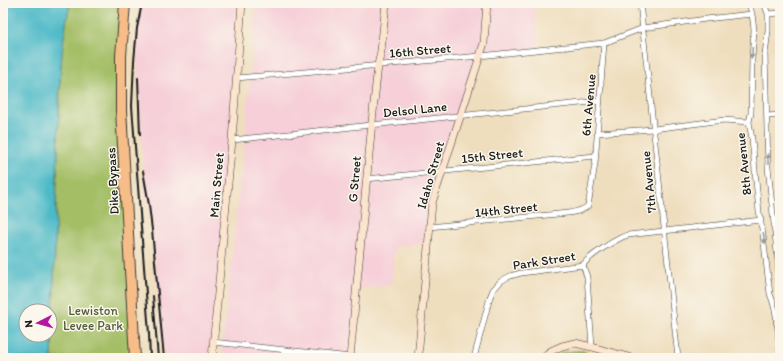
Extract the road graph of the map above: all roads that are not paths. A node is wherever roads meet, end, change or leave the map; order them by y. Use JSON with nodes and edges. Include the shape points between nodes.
{"nodes":[{"id":1,"x":125,"y":3,"type":"edge"},
{"id":2,"x":243,"y":3,"type":"edge"},
{"id":3,"x":386,"y":3,"type":"edge"},
{"id":4,"x":487,"y":3,"type":"edge"},
{"id":5,"x":640,"y":3,"type":"edge"},
{"id":6,"x":749,"y":3,"type":"edge"},
{"id":7,"x":764,"y":3,"type":"edge"},
{"id":8,"x":780,"y":13,"type":"edge"},
{"id":9,"x":752,"y":14,"type":"junction"},
{"id":10,"x":768,"y":14,"type":"junction"},
{"id":11,"x":643,"y":28,"type":"junction"},
{"id":12,"x":604,"y":42,"type":"junction"},
{"id":13,"x":480,"y":56,"type":"junction"},
{"id":14,"x":378,"y":65,"type":"junction"},
{"id":15,"x":236,"y":78,"type":"junction"},
{"id":16,"x":600,"y":102,"type":"junction"},
{"id":17,"x":780,"y":115,"type":"edge"},
{"id":18,"x":460,"y":116,"type":"junction"},
{"id":19,"x":767,"y":116,"type":"junction"},
{"id":20,"x":749,"y":122,"type":"junction"},
{"id":21,"x":372,"y":125,"type":"junction"},
{"id":22,"x":654,"y":129,"type":"junction"},
{"id":23,"x":597,"y":133,"type":"junction"},
{"id":24,"x":232,"y":140,"type":"junction"},
{"id":25,"x":595,"y":156,"type":"junction"},
{"id":26,"x":442,"y":172,"type":"junction"},
{"id":27,"x":366,"y":179,"type":"junction"},
{"id":28,"x":585,"y":208,"type":"joint"},
{"id":29,"x":780,"y":219,"type":"edge"},
{"id":30,"x":760,"y":220,"type":"junction"},
{"id":31,"x":774,"y":220,"type":"junction"},
{"id":32,"x":429,"y":228,"type":"junction"},
{"id":33,"x":664,"y":231,"type":"junction"},
{"id":34,"x":583,"y":265,"type":"junction"},
{"id":35,"x":780,"y":281,"type":"edge"},
{"id":36,"x":780,"y":310,"type":"edge"},
{"id":37,"x":778,"y":322,"type":"edge"},
{"id":38,"x":213,"y":342,"type":"junction"},
{"id":39,"x":592,"y":347,"type":"junction"},
{"id":40,"x":284,"y":350,"type":"junction"},
{"id":41,"x":780,"y":354,"type":"edge"},
{"id":42,"x":350,"y":357,"type":"edge"},
{"id":43,"x":135,"y":358,"type":"edge"},
{"id":44,"x":212,"y":358,"type":"edge"},
{"id":45,"x":283,"y":358,"type":"edge"},
{"id":46,"x":418,"y":358,"type":"edge"},
{"id":47,"x":474,"y":358,"type":"edge"},
{"id":48,"x":541,"y":358,"type":"edge"},
{"id":49,"x":632,"y":358,"type":"edge"},
{"id":50,"x":678,"y":358,"type":"edge"}],
"edges":[{"from":1,"to":43,"type":"highway","name":"Dike Bypass","via":[[120,75]]},
{"from":2,"to":15,"type":"street","name":"Main Street"},
{"from":3,"to":14,"type":"street","name":"G Street"},
{"from":4,"to":13,"type":"street","name":"Idaho Street","via":[[484,43]]},
{"from":5,"to":11,"type":"street","name":"7th Avenue"},
{"from":6,"to":9,"type":"street","name":"8th Avenue"},
{"from":7,"to":10,"type":"street","name":"8th Avenue"},
{"from":8,"to":10,"type":"street"},
{"from":9,"to":11,"type":"street"},
{"from":9,"to":20,"type":"street","name":"8th Avenue","one_way":true,"via":[[754,35]]},
{"from":10,"to":19,"type":"street","name":"8th Avenue"},
{"from":11,"to":12,"type":"street"},
{"from":11,"to":22,"type":"street","name":"7th Avenue"},
{"from":12,"to":13,"type":"street","name":"16th Street"},
{"from":12,"to":16,"type":"street","name":"6th Avenue"},
{"from":13,"to":14,"type":"street","name":"16th Street"},
{"from":13,"to":18,"type":"street","name":"Idaho Street"},
{"from":14,"to":15,"type":"street","name":"16th Street"},
{"from":14,"to":21,"type":"street","name":"G Street"},
{"from":15,"to":24,"type":"street","name":"Main Street"},
{"from":16,"to":18,"type":"street","name":"Delsol Lane"},
{"from":16,"to":23,"type":"street","name":"6th Avenue"},
{"from":17,"to":19,"type":"street"},
{"from":18,"to":21,"type":"street","name":"Delsol Lane"},
{"from":18,"to":26,"type":"street","name":"Idaho Street"},
{"from":31,"to":19,"type":"street","name":"8th Avenue","one_way":true,"via":[[768,167]]},
{"from":20,"to":22,"type":"street","via":[[724,120]]},
{"from":20,"to":30,"type":"street","name":"8th Avenue"},
{"from":21,"to":24,"type":"street","name":"Delsol Lane"},
{"from":21,"to":27,"type":"street","name":"G Street"},
{"from":22,"to":23,"type":"street"},
{"from":22,"to":33,"type":"street","name":"7th Avenue"},
{"from":23,"to":25,"type":"street","name":"6th Avenue"},
{"from":24,"to":38,"type":"street","name":"Main Street"},
{"from":25,"to":26,"type":"street","name":"15th Street"},
{"from":25,"to":28,"type":"street","name":"6th Avenue","via":[[589,202]]},
{"from":26,"to":27,"type":"street","name":"15th Street"},
{"from":26,"to":32,"type":"street","name":"Idaho Street","via":[[432,203]]},
{"from":27,"to":42,"type":"street","name":"G Street"},
{"from":28,"to":32,"type":"street","name":"14th Street","via":[[568,214]]},
{"from":29,"to":31,"type":"street"},
{"from":30,"to":33,"type":"street"},
{"from":30,"to":37,"type":"street","name":"8th Avenue","one_way":true,"via":[[770,294]]},
{"from":31,"to":35,"type":"street","name":"8th Avenue"},
{"from":32,"to":46,"type":"street","name":"Idaho Street"},
{"from":33,"to":34,"type":"street","name":"Park Street","via":[[621,237]]},
{"from":33,"to":50,"type":"street","name":"7th Avenue"},
{"from":34,"to":39,"type":"street"},
{"from":34,"to":47,"type":"street","name":"Park Street","via":[[521,273],[501,281],[490,297]]},
{"from":36,"to":37,"type":"street","name":"8th Avenue"},
{"from":37,"to":41,"type":"street","name":"8th Avenue"},
{"from":38,"to":40,"type":"street"},
{"from":38,"to":44,"type":"street","name":"Main Street"},
{"from":39,"to":48,"type":"street","via":[[568,344]]},
{"from":39,"to":49,"type":"street"},
{"from":40,"to":42,"type":"street"},
{"from":40,"to":45,"type":"street"}]}
